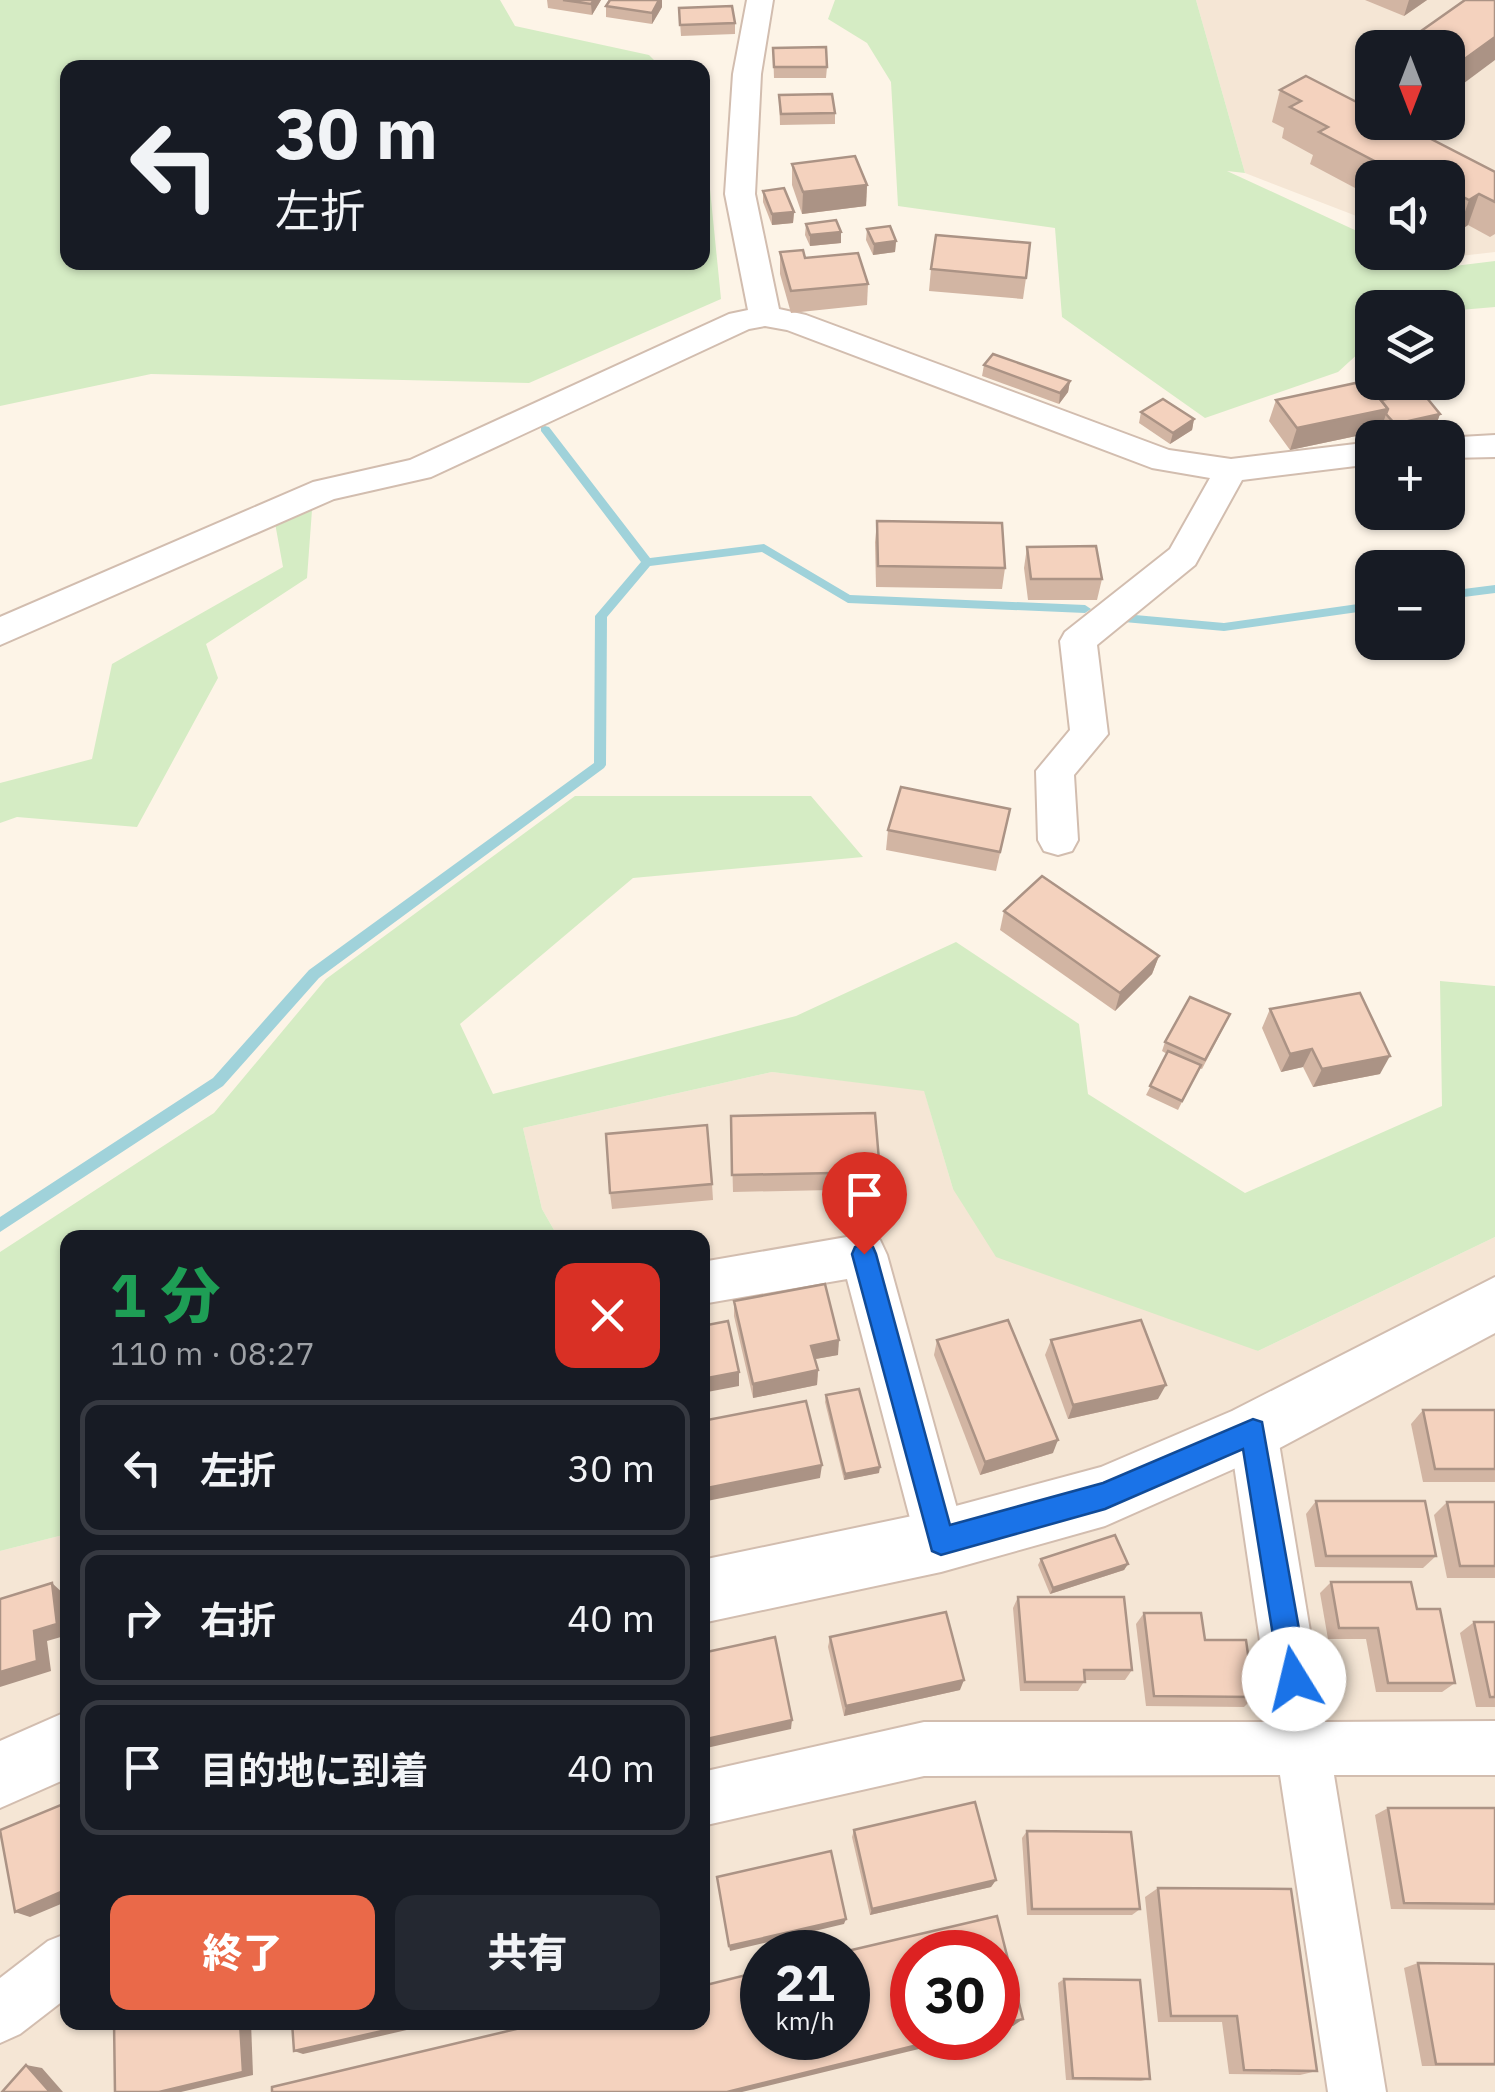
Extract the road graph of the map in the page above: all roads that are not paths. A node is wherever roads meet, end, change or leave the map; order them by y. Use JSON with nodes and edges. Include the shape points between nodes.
{"nodes":[{"id":1,"x":760,"y":0,"type":"edge"},
{"id":2,"x":766,"y":316,"type":"junction"},
{"id":3,"x":1495,"y":446,"type":"edge"},
{"id":4,"x":1465,"y":447,"type":"edge"},
{"id":5,"x":1355,"y":455,"type":"edge"},
{"id":6,"x":1232,"y":470,"type":"junction"},
{"id":7,"x":0,"y":632,"type":"edge"},
{"id":8,"x":1058,"y":840,"type":"dead end"},
{"id":9,"x":710,"y":1282,"type":"edge"},
{"id":10,"x":1495,"y":1303,"type":"edge"},
{"id":11,"x":1253,"y":1431,"type":"junction"},
{"id":12,"x":941,"y":1541,"type":"junction"},
{"id":13,"x":710,"y":1590,"type":"edge"},
{"id":14,"x":60,"y":1748,"type":"edge"},
{"id":15,"x":1495,"y":1748,"type":"edge"},
{"id":16,"x":1306,"y":1750,"type":"junction"},
{"id":17,"x":0,"y":1776,"type":"edge"},
{"id":18,"x":710,"y":1797,"type":"edge"},
{"id":19,"x":60,"y":1967,"type":"edge"},
{"id":20,"x":0,"y":2014,"type":"edge"},
{"id":21,"x":1357,"y":2092,"type":"edge"}],
"edges":[{"from":1,"to":2,"type":"street","via":[[740,194]]},
{"from":2,"to":6,"type":"street","via":[[1164,460]]},
{"from":2,"to":7,"type":"street","via":[[740,321],[419,469],[326,490]]},
{"from":3,"to":4,"type":"street"},
{"from":5,"to":6,"type":"street"},
{"from":6,"to":8,"type":"street","via":[[1183,557],[1078,641],[1090,734],[1054,771]]},
{"from":9,"to":12,"type":"street","via":[[864,1254]]},
{"from":10,"to":11,"type":"street"},
{"from":11,"to":12,"type":"street","via":[[1105,1496]]},
{"from":11,"to":16,"type":"street"},
{"from":12,"to":13,"type":"street"},
{"from":14,"to":17,"type":"street"},
{"from":15,"to":16,"type":"street"},
{"from":16,"to":18,"type":"street","via":[[924,1749]]},
{"from":16,"to":21,"type":"street"},
{"from":19,"to":20,"type":"street"}]}
